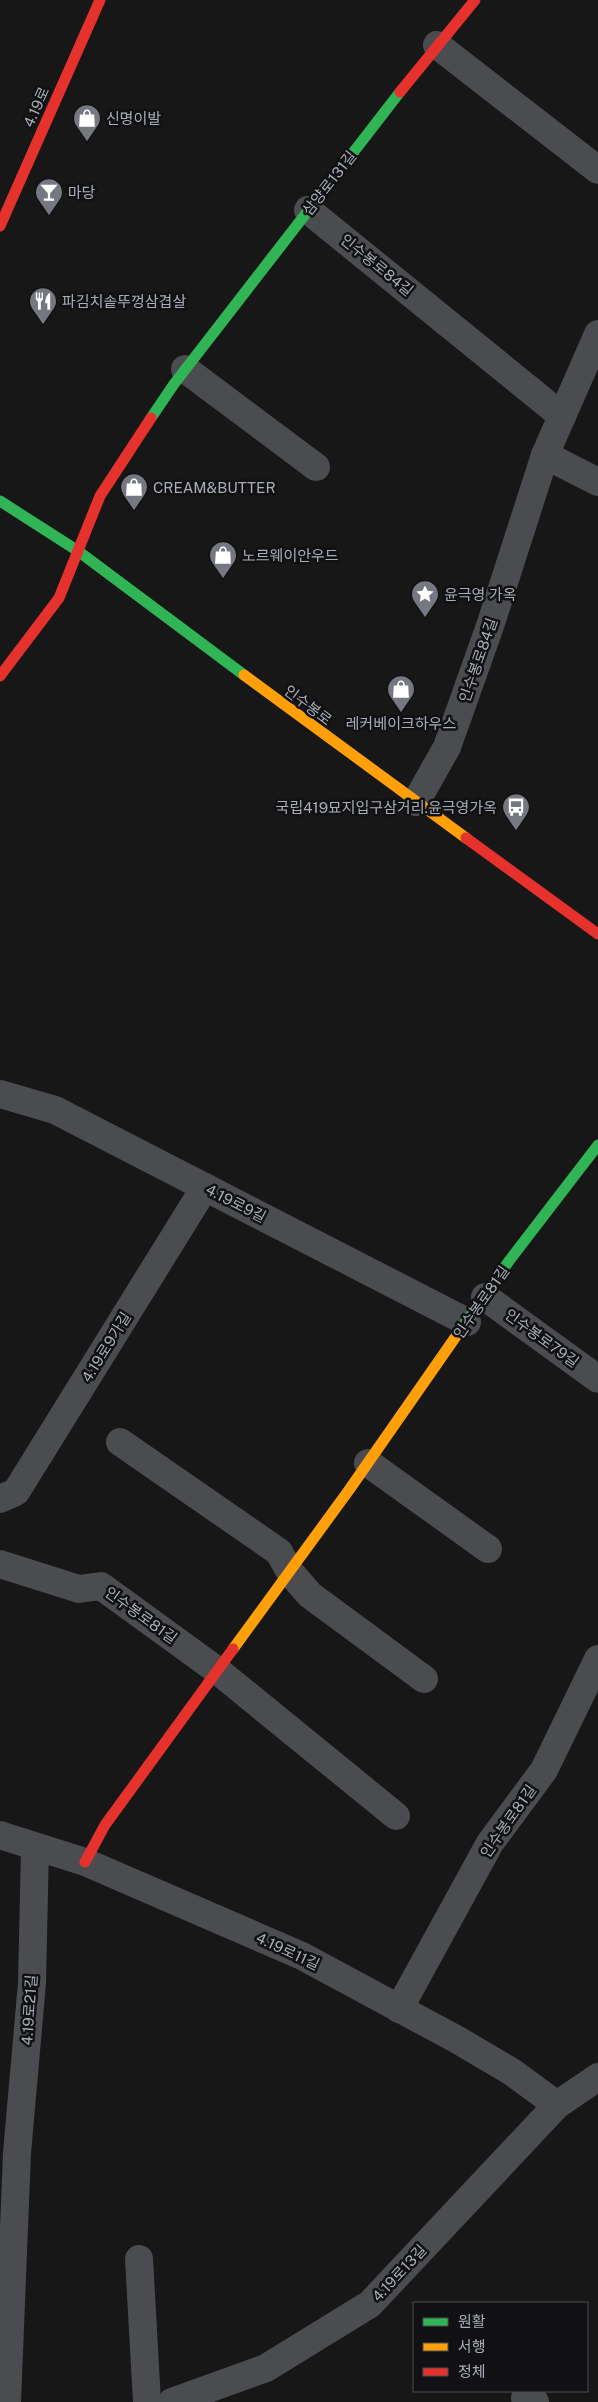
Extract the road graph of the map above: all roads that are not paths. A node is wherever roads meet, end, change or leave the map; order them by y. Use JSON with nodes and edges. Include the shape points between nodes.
{"nodes":[{"id":1,"x":100,"y":0,"type":"edge"},
{"id":2,"x":475,"y":0,"type":"edge"},
{"id":3,"x":437,"y":45,"type":"junction"},
{"id":4,"x":598,"y":170,"type":"edge"},
{"id":5,"x":308,"y":210,"type":"junction"},
{"id":6,"x":0,"y":226,"type":"edge"},
{"id":7,"x":597,"y":337,"type":"edge"},
{"id":8,"x":186,"y":369,"type":"junction"},
{"id":9,"x":562,"y":416,"type":"junction"},
{"id":10,"x":545,"y":455,"type":"junction"},
{"id":11,"x":316,"y":467,"type":"dead end"},
{"id":12,"x":598,"y":482,"type":"edge"},
{"id":13,"x":0,"y":500,"type":"edge"},
{"id":14,"x":78,"y":551,"type":"junction"},
{"id":15,"x":0,"y":676,"type":"edge"},
{"id":16,"x":416,"y":802,"type":"junction"},
{"id":17,"x":598,"y":934,"type":"edge"},
{"id":18,"x":0,"y":1094,"type":"edge"},
{"id":19,"x":598,"y":1145,"type":"edge"},
{"id":20,"x":205,"y":1187,"type":"junction"},
{"id":21,"x":485,"y":1297,"type":"junction"},
{"id":22,"x":467,"y":1322,"type":"junction"},
{"id":23,"x":598,"y":1379,"type":"edge"},
{"id":24,"x":120,"y":1442,"type":"dead end"},
{"id":25,"x":368,"y":1463,"type":"junction"},
{"id":26,"x":0,"y":1499,"type":"edge"},
{"id":27,"x":488,"y":1549,"type":"dead end"},
{"id":28,"x":0,"y":1564,"type":"edge"},
{"id":29,"x":290,"y":1572,"type":"junction"},
{"id":30,"x":598,"y":1659,"type":"edge"},
{"id":31,"x":218,"y":1672,"type":"junction"},
{"id":32,"x":424,"y":1679,"type":"dead end"},
{"id":33,"x":396,"y":1816,"type":"dead end"},
{"id":34,"x":0,"y":1835,"type":"edge"},
{"id":35,"x":35,"y":1847,"type":"junction"},
{"id":36,"x":85,"y":1862,"type":"junction"},
{"id":37,"x":399,"y":2009,"type":"junction"},
{"id":38,"x":598,"y":2077,"type":"edge"},
{"id":39,"x":557,"y":2105,"type":"junction"},
{"id":40,"x":8,"y":2172,"type":"edge"},
{"id":41,"x":139,"y":2259,"type":"dead end"},
{"id":42,"x":209,"y":2396,"type":"edge"},
{"id":43,"x":7,"y":2402,"type":"edge"},
{"id":44,"x":147,"y":2402,"type":"edge"},
{"id":45,"x":172,"y":2402,"type":"edge"}],
"edges":[{"from":1,"to":6,"type":"street","name":"4.19로"},
{"from":2,"to":3,"type":"street","name":"삼양로131길"},
{"from":3,"to":4,"type":"street"},
{"from":3,"to":5,"type":"street","name":"삼양로131길"},
{"from":5,"to":8,"type":"street","name":"삼양로131길"},
{"from":5,"to":9,"type":"street","name":"인수봉로84길"},
{"from":7,"to":9,"type":"street","name":"인수봉로84길"},
{"from":8,"to":11,"type":"street"},
{"from":8,"to":14,"type":"street","name":"삼양로131길","via":[[100,496]]},
{"from":9,"to":10,"type":"street","name":"인수봉로84길"},
{"from":10,"to":12,"type":"street"},
{"from":10,"to":16,"type":"street","name":"인수봉로84길","via":[[448,747]]},
{"from":13,"to":14,"type":"street","name":"인수봉로"},
{"from":14,"to":15,"type":"street","name":"삼양로131길","via":[[59,598]]},
{"from":14,"to":16,"type":"street","name":"인수봉로"},
{"from":16,"to":17,"type":"street","name":"인수봉로"},
{"from":18,"to":20,"type":"street","name":"4.19로9길","via":[[55,1110]]},
{"from":19,"to":21,"type":"street","name":"인수봉로81길"},
{"from":20,"to":22,"type":"street","name":"4.19로9길"},
{"from":20,"to":26,"type":"street","name":"4.19로9가길","via":[[16,1492]]},
{"from":21,"to":22,"type":"street","name":"인수봉로81길"},
{"from":21,"to":23,"type":"street","name":"인수봉로79길"},
{"from":22,"to":25,"type":"street","name":"인수봉로81길"},
{"from":24,"to":29,"type":"street","via":[[279,1552]]},
{"from":25,"to":27,"type":"street"},
{"from":25,"to":29,"type":"street","name":"인수봉로81길"},
{"from":28,"to":31,"type":"street","name":"인수봉로81길","via":[[79,1589],[101,1586]]},
{"from":29,"to":31,"type":"street","name":"인수봉로81길"},
{"from":29,"to":32,"type":"street","via":[[310,1595]]},
{"from":30,"to":37,"type":"street","name":"인수봉로81길","via":[[544,1770],[490,1843]]},
{"from":31,"to":33,"type":"street","name":"인수봉로81길"},
{"from":31,"to":36,"type":"street","name":"인수봉로81길","via":[[105,1825]]},
{"from":34,"to":35,"type":"street","name":"4.19로11길"},
{"from":35,"to":36,"type":"street","name":"4.19로11길"},
{"from":35,"to":40,"type":"street","name":"4.19로21길","via":[[32,1984]]},
{"from":36,"to":37,"type":"street","name":"4.19로11길","via":[[302,1956]]},
{"from":37,"to":39,"type":"street","name":"4.19로11길","via":[[512,2072]]},
{"from":38,"to":39,"type":"street","name":"4.19로13길"},
{"from":39,"to":42,"type":"street","name":"4.19로13길","via":[[370,2304],[266,2368]]},
{"from":40,"to":43,"type":"street","name":"4.19로21길"},
{"from":41,"to":44,"type":"street"},
{"from":42,"to":45,"type":"street","name":"4.19로13길"}]}
